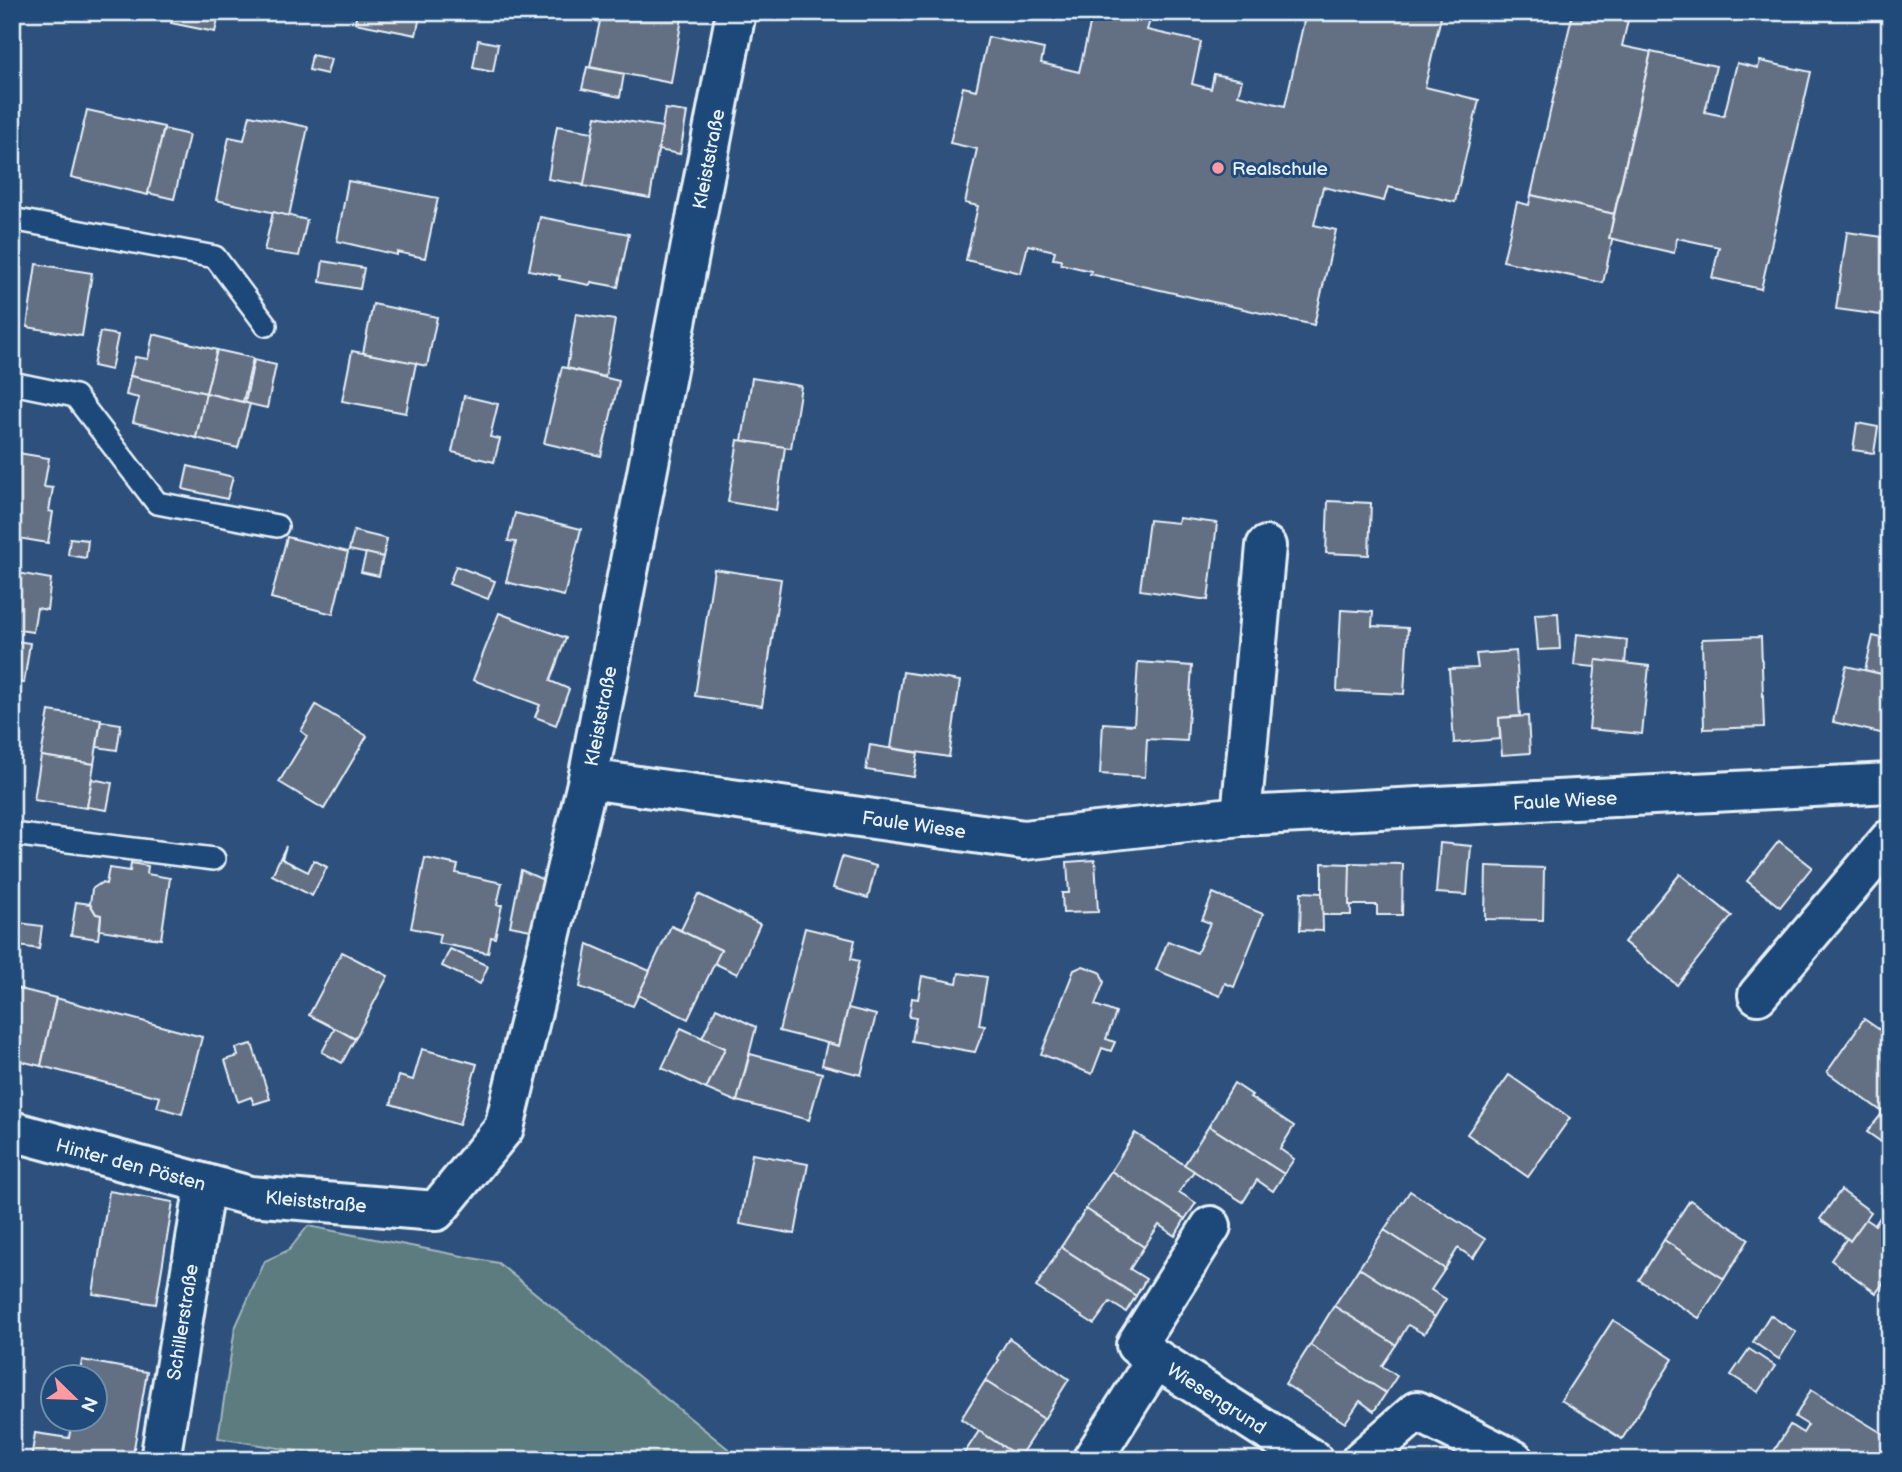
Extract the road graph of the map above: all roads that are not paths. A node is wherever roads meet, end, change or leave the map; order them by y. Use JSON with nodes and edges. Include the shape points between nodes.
{"nodes":[{"id":1,"x":736,"y":12,"type":"edge"},
{"id":2,"x":12,"y":219,"type":"edge"},
{"id":3,"x":266,"y":325,"type":"dead end"},
{"id":4,"x":12,"y":383,"type":"edge"},
{"id":5,"x":277,"y":526,"type":"dead end"},
{"id":6,"x":1266,"y":546,"type":"dead end"},
{"id":7,"x":588,"y":779,"type":"junction"},
{"id":8,"x":1890,"y":783,"type":"edge"},
{"id":9,"x":1241,"y":816,"type":"junction"},
{"id":10,"x":12,"y":834,"type":"edge"},
{"id":11,"x":1890,"y":839,"type":"edge"},
{"id":12,"x":214,"y":859,"type":"dead end"},
{"id":13,"x":1758,"y":995,"type":"dead end"},
{"id":14,"x":12,"y":1131,"type":"edge"},
{"id":15,"x":205,"y":1184,"type":"junction"},
{"id":16,"x":250,"y":1196,"type":"joint"},
{"id":17,"x":1211,"y":1226,"type":"dead end"},
{"id":18,"x":1156,"y":1359,"type":"junction"},
{"id":19,"x":160,"y":1460,"type":"edge"},
{"id":20,"x":1092,"y":1460,"type":"edge"},
{"id":21,"x":1313,"y":1460,"type":"edge"},
{"id":22,"x":1361,"y":1460,"type":"edge"},
{"id":23,"x":1514,"y":1460,"type":"edge"}],
"edges":[{"from":1,"to":7,"type":"street","name":"Kleiststraße"},
{"from":2,"to":3,"type":"lane","via":[[215,257]]},
{"from":4,"to":5,"type":"lane","via":[[75,396],[157,503]]},
{"from":6,"to":9,"type":"street"},
{"from":7,"to":9,"type":"street","name":"Faule Wiese","via":[[1024,840]]},
{"from":7,"to":16,"type":"street","name":"Kleiststraße","via":[[504,1128],[470,1170],[436,1211]]},
{"from":8,"to":9,"type":"street","name":"Faule Wiese"},
{"from":10,"to":12,"type":"lane"},
{"from":11,"to":13,"type":"street"},
{"from":14,"to":15,"type":"street","name":"Hinter den Pösten"},
{"from":15,"to":16,"type":"street","name":"Hinter den Pösten"},
{"from":15,"to":19,"type":"street","name":"Schillerstraße"},
{"from":17,"to":18,"type":"street","name":"Wiesengrund","via":[[1136,1345]]},
{"from":18,"to":20,"type":"street","name":"Wiesengrund"},
{"from":18,"to":21,"type":"street","name":"Wiesengrund"},
{"from":22,"to":23,"type":"street","via":[[1417,1411]]}]}
